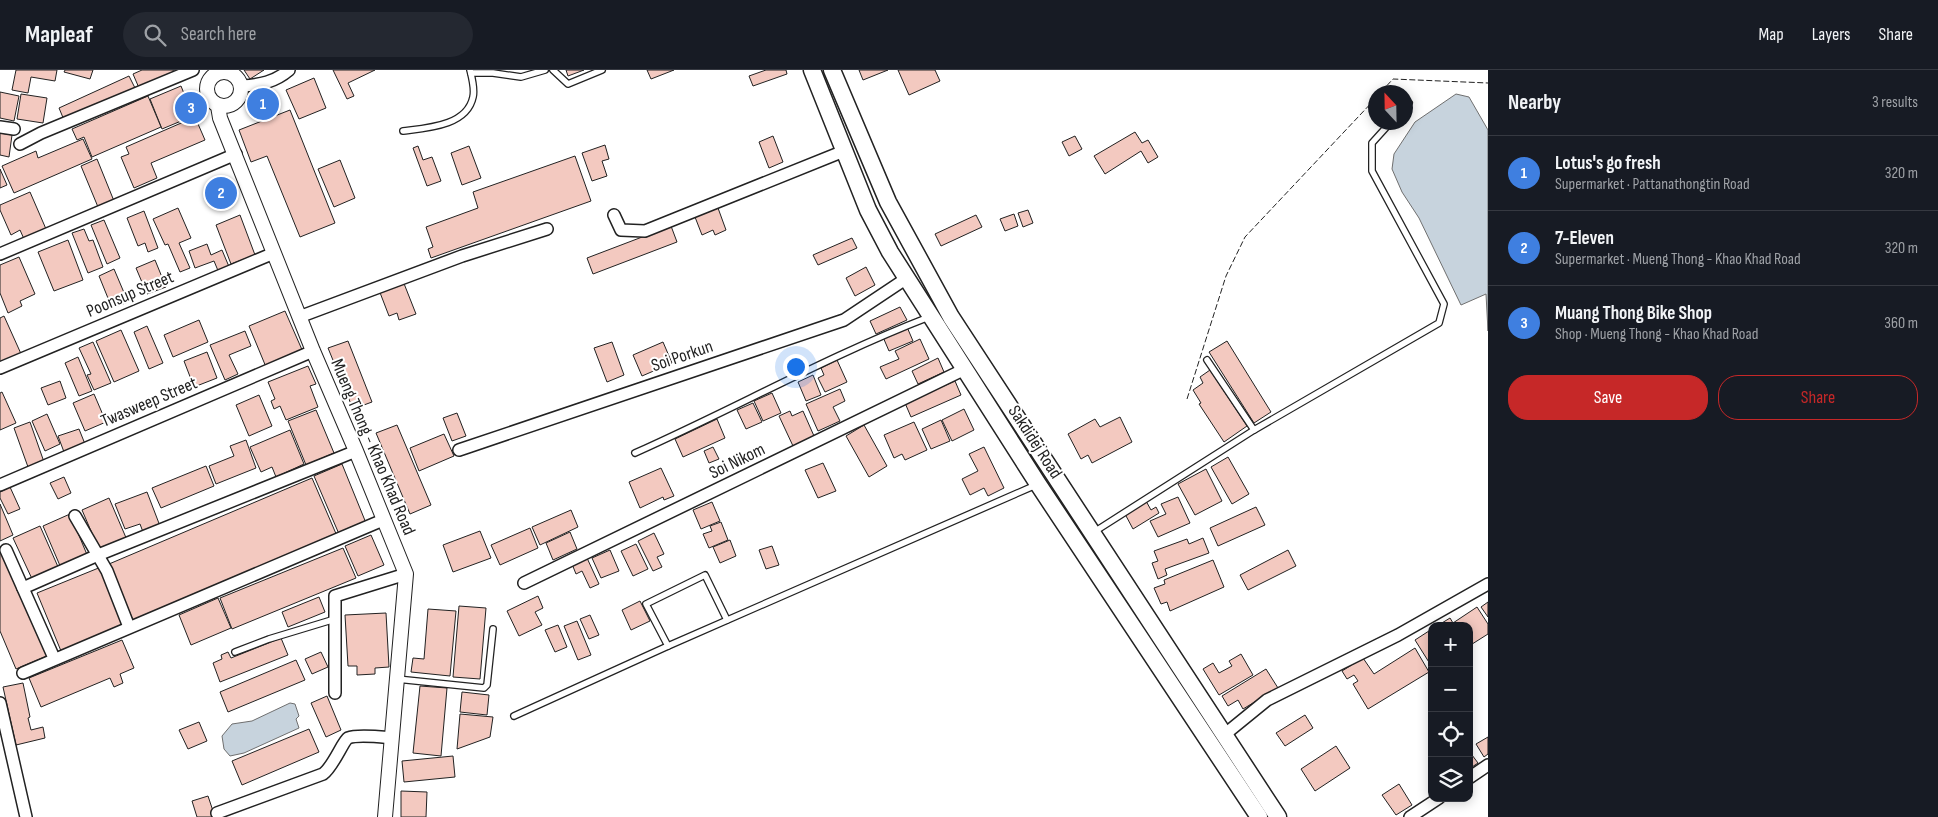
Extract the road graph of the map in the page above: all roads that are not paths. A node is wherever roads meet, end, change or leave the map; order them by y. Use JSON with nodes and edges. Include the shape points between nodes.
{"nodes":[{"id":1,"x":193,"y":70,"type":"edge"},
{"id":2,"x":289,"y":70,"type":"edge"},
{"id":3,"x":545,"y":70,"type":"edge"},
{"id":4,"x":553,"y":70,"type":"edge"},
{"id":5,"x":602,"y":70,"type":"edge"},
{"id":6,"x":812,"y":70,"type":"edge"},
{"id":7,"x":832,"y":70,"type":"edge"},
{"id":8,"x":471,"y":72,"type":"edge"},
{"id":9,"x":210,"y":73,"type":"edge"},
{"id":10,"x":242,"y":86,"type":"junction"},
{"id":11,"x":218,"y":106,"type":"junction"},
{"id":12,"x":0,"y":127,"type":"edge"},
{"id":13,"x":14,"y":129,"type":"dead end"},
{"id":14,"x":1384,"y":130,"type":"edge"},
{"id":15,"x":403,"y":131,"type":"dead end"},
{"id":16,"x":20,"y":144,"type":"dead end"},
{"id":17,"x":844,"y":150,"type":"junction"},
{"id":18,"x":236,"y":154,"type":"junction"},
{"id":19,"x":614,"y":215,"type":"dead end"},
{"id":20,"x":547,"y":229,"type":"dead end"},
{"id":21,"x":274,"y":253,"type":"junction"},
{"id":22,"x":0,"y":254,"type":"edge"},
{"id":23,"x":907,"y":278,"type":"junction"},
{"id":24,"x":299,"y":317,"type":"junction"},
{"id":25,"x":931,"y":317,"type":"junction"},
{"id":26,"x":312,"y":351,"type":"junction"},
{"id":27,"x":1207,"y":360,"type":"dead end"},
{"id":28,"x":0,"y":368,"type":"edge"},
{"id":29,"x":965,"y":369,"type":"junction"},
{"id":30,"x":1254,"y":430,"type":"junction"},
{"id":31,"x":356,"y":450,"type":"junction"},
{"id":32,"x":459,"y":450,"type":"dead end"},
{"id":33,"x":635,"y":453,"type":"dead end"},
{"id":34,"x":1038,"y":484,"type":"junction"},
{"id":35,"x":0,"y":485,"type":"edge"},
{"id":36,"x":75,"y":516,"type":"dead end"},
{"id":37,"x":383,"y":520,"type":"junction"},
{"id":38,"x":1092,"y":533,"type":"junction"},
{"id":39,"x":6,"y":550,"type":"dead end"},
{"id":40,"x":98,"y":556,"type":"junction"},
{"id":41,"x":406,"y":574,"type":"junction"},
{"id":42,"x":524,"y":583,"type":"dead end"},
{"id":43,"x":1488,"y":584,"type":"edge"},
{"id":44,"x":23,"y":588,"type":"junction"},
{"id":45,"x":335,"y":619,"type":"junction"},
{"id":46,"x":727,"y":620,"type":"junction"},
{"id":47,"x":129,"y":627,"type":"junction"},
{"id":48,"x":493,"y":629,"type":"dead end"},
{"id":49,"x":668,"y":646,"type":"junction"},
{"id":50,"x":235,"y":652,"type":"dead end"},
{"id":51,"x":54,"y":658,"type":"junction"},
{"id":52,"x":22,"y":673,"type":"dead end"},
{"id":53,"x":397,"y":679,"type":"junction"},
{"id":54,"x":336,"y":693,"type":"dead end"},
{"id":55,"x":0,"y":703,"type":"edge"},
{"id":56,"x":514,"y":716,"type":"dead end"},
{"id":57,"x":1224,"y":735,"type":"junction"},
{"id":58,"x":392,"y":738,"type":"junction"},
{"id":59,"x":1488,"y":765,"type":"edge"},
{"id":60,"x":1473,"y":775,"type":"edge"},
{"id":61,"x":1432,"y":802,"type":"edge"},
{"id":62,"x":217,"y":813,"type":"dead end"},
{"id":63,"x":26,"y":817,"type":"edge"},
{"id":64,"x":385,"y":817,"type":"edge"},
{"id":65,"x":1259,"y":817,"type":"edge"},
{"id":66,"x":1278,"y":817,"type":"edge"},
{"id":67,"x":1410,"y":817,"type":"edge"}],
"edges":[{"from":1,"to":16,"type":"street"},
{"from":2,"to":10,"type":"street","via":[[262,85]]},
{"from":3,"to":8,"type":"lane","via":[[521,77]]},
{"from":4,"to":5,"type":"lane","via":[[568,84]]},
{"from":6,"to":17,"type":"main road","name":"Sakdidej Road"},
{"from":7,"to":38,"type":"main road","via":[[888,202],[951,317]]},
{"from":8,"to":15,"type":"lane","via":[[474,96],[461,116],[446,123]]},
{"from":9,"to":10,"type":"street","via":[[230,73]]},
{"from":9,"to":11,"type":"street","via":[[206,92],[210,101]]},
{"from":10,"to":11,"type":"street","via":[[241,96],[235,103],[227,107]]},
{"from":11,"to":18,"type":"street","name":"Mueng Thong - Khao Khad Road"},
{"from":12,"to":13,"type":"street"},
{"from":14,"to":30,"type":"lane","via":[[1372,143],[1372,170],[1444,304],[1439,323]]},
{"from":17,"to":19,"type":"street","via":[[645,231],[621,230]]},
{"from":17,"to":23,"type":"main road","name":"Sakdidej Road","via":[[868,210]]},
{"from":18,"to":21,"type":"street","name":"Mueng Thong - Khao Khad Road"},
{"from":18,"to":22,"type":"street"},
{"from":20,"to":24,"type":"street","via":[[462,256]]},
{"from":21,"to":24,"type":"street","name":"Mueng Thong - Khao Khad Road"},
{"from":21,"to":28,"type":"street","name":"Poonsup Street"},
{"from":23,"to":25,"type":"main road","name":"Sakdidej Road"},
{"from":23,"to":32,"type":"street","name":"Soi Porkun","via":[[844,320]]},
{"from":24,"to":26,"type":"street","name":"Mueng Thong - Khao Khad Road"},
{"from":25,"to":29,"type":"main road","name":"Sakdidej Road"},
{"from":25,"to":33,"type":"lane","via":[[877,337]]},
{"from":26,"to":31,"type":"street","name":"Mueng Thong - Khao Khad Road"},
{"from":26,"to":35,"type":"street","name":"Twasweep Street"},
{"from":27,"to":30,"type":"lane"},
{"from":29,"to":34,"type":"main road","name":"Sakdidej Road"},
{"from":29,"to":42,"type":"street","name":"Soi Nikom"},
{"from":30,"to":38,"type":"lane"},
{"from":31,"to":37,"type":"street","name":"Mueng Thong - Khao Khad Road"},
{"from":31,"to":40,"type":"street"},
{"from":34,"to":46,"type":"lane"},
{"from":34,"to":65,"type":"main road","name":"Sakdidej Road"},
{"from":36,"to":40,"type":"street"},
{"from":37,"to":41,"type":"street","name":"Mueng Thong - Khao Khad Road"},
{"from":37,"to":47,"type":"street"},
{"from":38,"to":57,"type":"main road"},
{"from":39,"to":44,"type":"street"},
{"from":40,"to":44,"type":"street"},
{"from":40,"to":47,"type":"street"},
{"from":41,"to":45,"type":"street","via":[[334,596]]},
{"from":41,"to":53,"type":"street","name":"Mueng Thong - Khao Khad Road"},
{"from":43,"to":57,"type":"street","via":[[1398,635],[1267,700]]},
{"from":44,"to":51,"type":"street"},
{"from":45,"to":50,"type":"lane"},
{"from":45,"to":54,"type":"street"},
{"from":46,"to":49,"type":"lane"},
{"from":46,"to":49,"type":"lane","via":[[705,575],[646,604]]},
{"from":47,"to":51,"type":"street"},
{"from":48,"to":53,"type":"lane","via":[[487,685],[484,688]]},
{"from":49,"to":56,"type":"lane"},
{"from":51,"to":52,"type":"street"},
{"from":53,"to":58,"type":"street","name":"Mueng Thong - Khao Khad Road"},
{"from":55,"to":63,"type":"street"},
{"from":57,"to":66,"type":"main road"},
{"from":58,"to":62,"type":"street","via":[[348,738],[323,774]]},
{"from":58,"to":64,"type":"street","name":"Mueng Thong - Khao Khad Road"},
{"from":59,"to":60,"type":"street"},
{"from":61,"to":67,"type":"street"}]}
